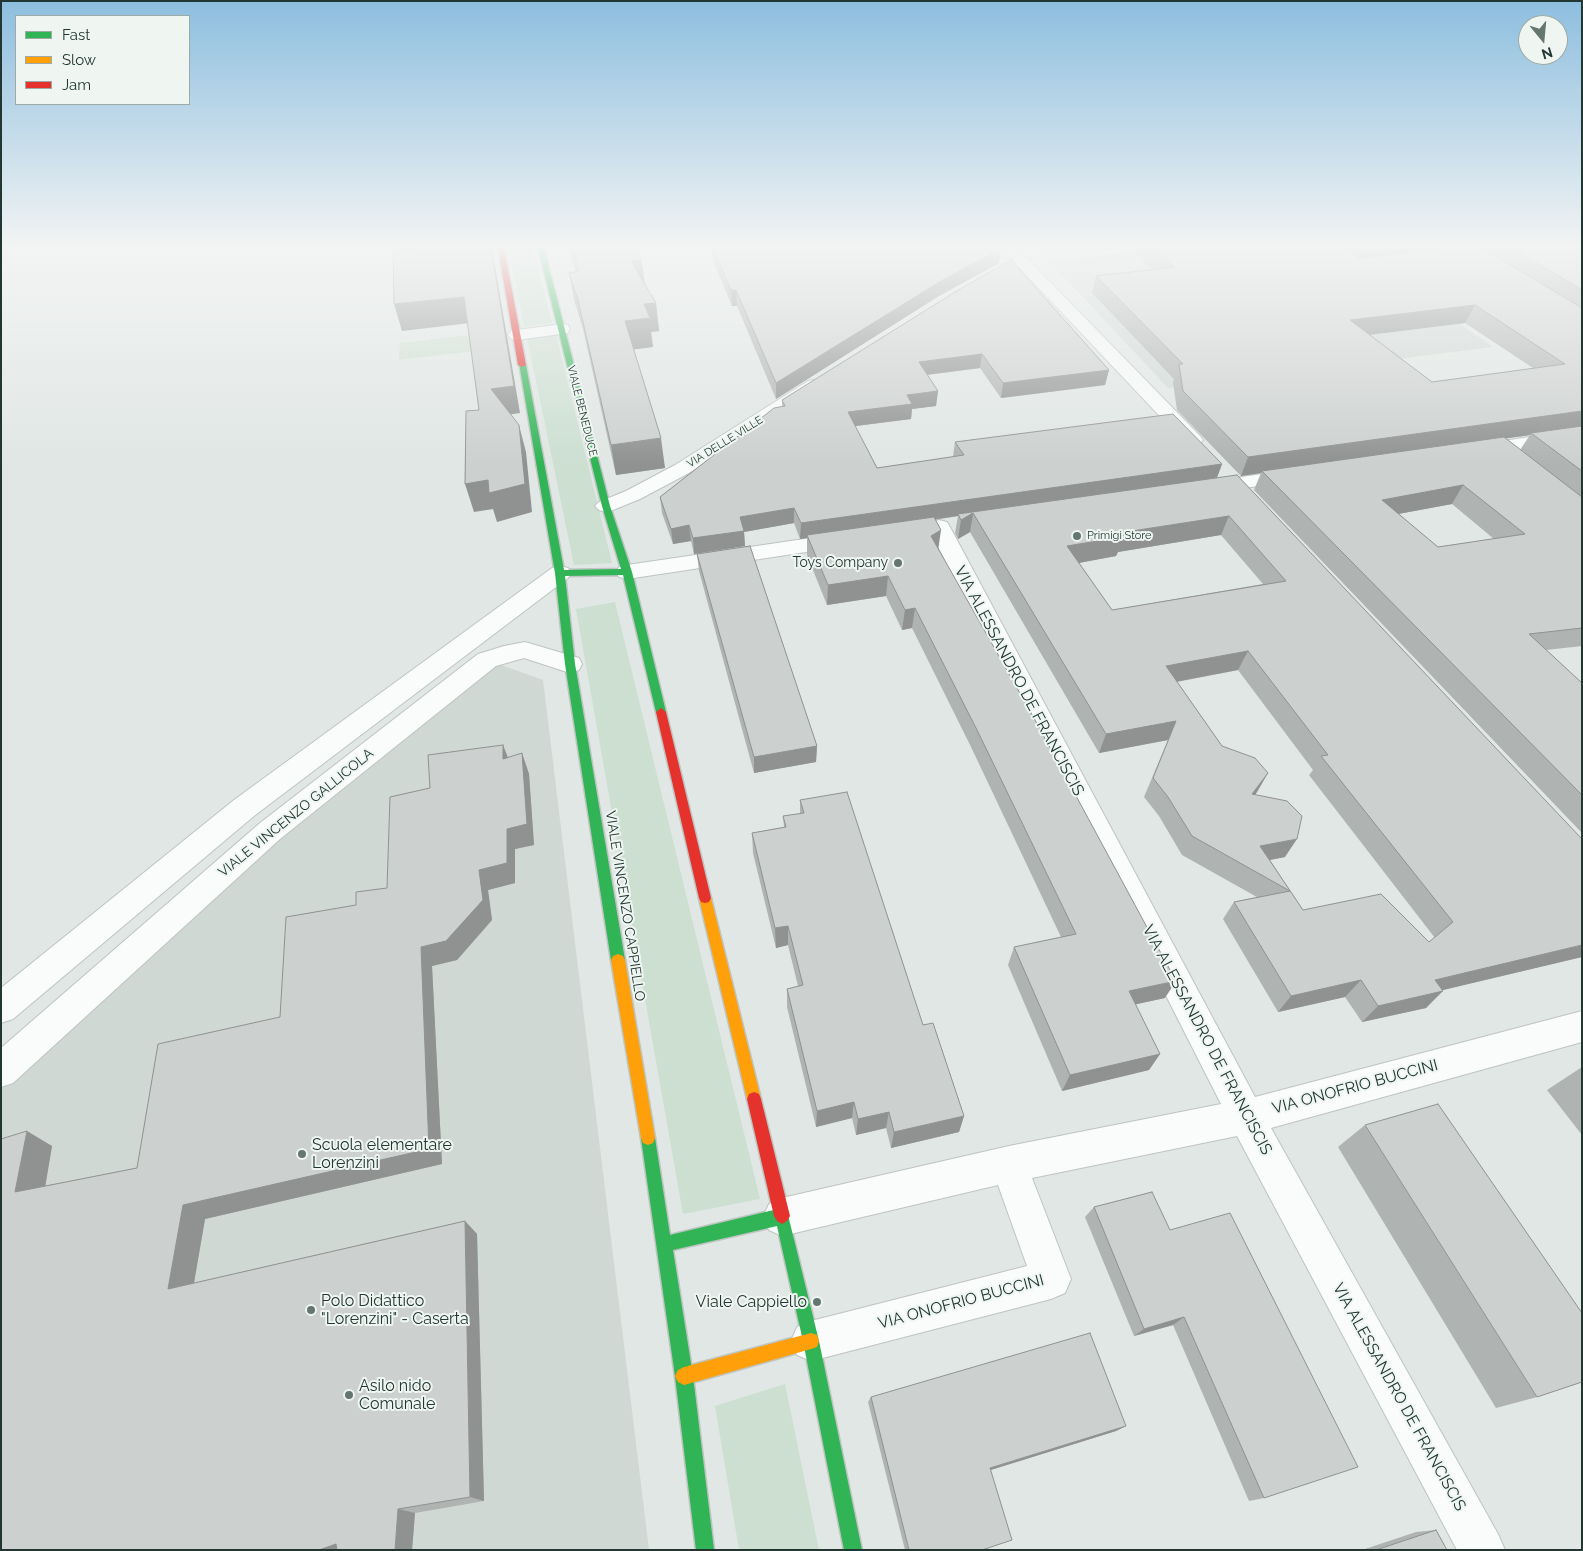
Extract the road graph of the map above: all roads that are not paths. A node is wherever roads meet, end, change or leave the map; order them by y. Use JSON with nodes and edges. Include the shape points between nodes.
{"nodes":[{"id":1,"x":513,"y":320,"type":"edge"},
{"id":2,"x":560,"y":320,"type":"edge"},
{"id":3,"x":1077,"y":320,"type":"edge"},
{"id":4,"x":562,"y":329,"type":"junction"},
{"id":5,"x":516,"y":335,"type":"junction"},
{"id":6,"x":830,"y":375,"type":"edge"},
{"id":7,"x":1582,"y":435,"type":"edge"},
{"id":8,"x":1498,"y":448,"type":"junction"},
{"id":9,"x":1459,"y":453,"type":"edge"},
{"id":10,"x":1206,"y":455,"type":"edge"},
{"id":11,"x":1520,"y":465,"type":"edge"},
{"id":12,"x":1312,"y":473,"type":"edge"},
{"id":13,"x":1226,"y":477,"type":"junction"},
{"id":14,"x":1184,"y":491,"type":"edge"},
{"id":15,"x":1252,"y":504,"type":"edge"},
{"id":16,"x":606,"y":506,"type":"junction"},
{"id":17,"x":939,"y":527,"type":"edge"},
{"id":18,"x":860,"y":538,"type":"edge"},
{"id":19,"x":627,"y":572,"type":"junction"},
{"id":20,"x":560,"y":573,"type":"junction"},
{"id":21,"x":570,"y":664,"type":"junction"},
{"id":22,"x":1,"y":1008,"type":"edge"},
{"id":23,"x":1582,"y":1026,"type":"edge"},
{"id":24,"x":1,"y":1070,"type":"edge"},
{"id":25,"x":1246,"y":1117,"type":"junction"},
{"id":26,"x":1009,"y":1164,"type":"junction"},
{"id":27,"x":782,"y":1217,"type":"junction"},
{"id":28,"x":665,"y":1244,"type":"junction"},
{"id":29,"x":811,"y":1341,"type":"junction"},
{"id":30,"x":684,"y":1376,"type":"junction"},
{"id":31,"x":705,"y":1550,"type":"edge"},
{"id":32,"x":854,"y":1550,"type":"edge"},
{"id":33,"x":1482,"y":1550,"type":"edge"}],
"edges":[{"from":1,"to":5,"type":"street"},
{"from":2,"to":4,"type":"street","name":"VIALE BENEDUCE"},
{"from":3,"to":10,"type":"street"},
{"from":4,"to":5,"type":"street"},
{"from":4,"to":16,"type":"street","name":"VIALE BENEDUCE"},
{"from":5,"to":20,"type":"street"},
{"from":6,"to":16,"type":"street","name":"VIA DELLE VILLE","via":[[682,469]]},
{"from":7,"to":8,"type":"street"},
{"from":8,"to":9,"type":"street"},
{"from":8,"to":11,"type":"street"},
{"from":12,"to":13,"type":"street"},
{"from":13,"to":14,"type":"street"},
{"from":13,"to":15,"type":"street"},
{"from":16,"to":19,"type":"street","name":"VIALE BENEDUCE"},
{"from":17,"to":25,"type":"street","name":"VIA ALESSANDRO DE FRANCISCIS"},
{"from":18,"to":19,"type":"street"},
{"from":19,"to":20,"type":"street"},
{"from":19,"to":27,"type":"street"},
{"from":20,"to":21,"type":"street","name":"VIALE VINCENZO CAPPIELLO"},
{"from":20,"to":22,"type":"street","via":[[244,808]]},
{"from":21,"to":24,"type":"street","name":"VIALE VINCENZO GALLICOLA","via":[[525,650],[487,660],[270,831]]},
{"from":21,"to":28,"type":"street","name":"VIALE VINCENZO CAPPIELLO"},
{"from":23,"to":25,"type":"street","name":"VIA ONOFRIO BUCCINI"},
{"from":25,"to":26,"type":"street","name":"VIA ONOFRIO BUCCINI"},
{"from":25,"to":33,"type":"street","name":"VIA ALESSANDRO DE FRANCISCIS"},
{"from":26,"to":27,"type":"street","name":"VIA ONOFRIO BUCCINI"},
{"from":26,"to":29,"type":"street","name":"VIA ONOFRIO BUCCINI","via":[[1051,1279]]},
{"from":27,"to":28,"type":"street"},
{"from":27,"to":29,"type":"street"},
{"from":28,"to":30,"type":"street","name":"VIALE VINCENZO CAPPIELLO"},
{"from":29,"to":30,"type":"street"},
{"from":29,"to":32,"type":"street"},
{"from":30,"to":31,"type":"street","name":"VIALE VINCENZO CAPPIELLO"}]}
